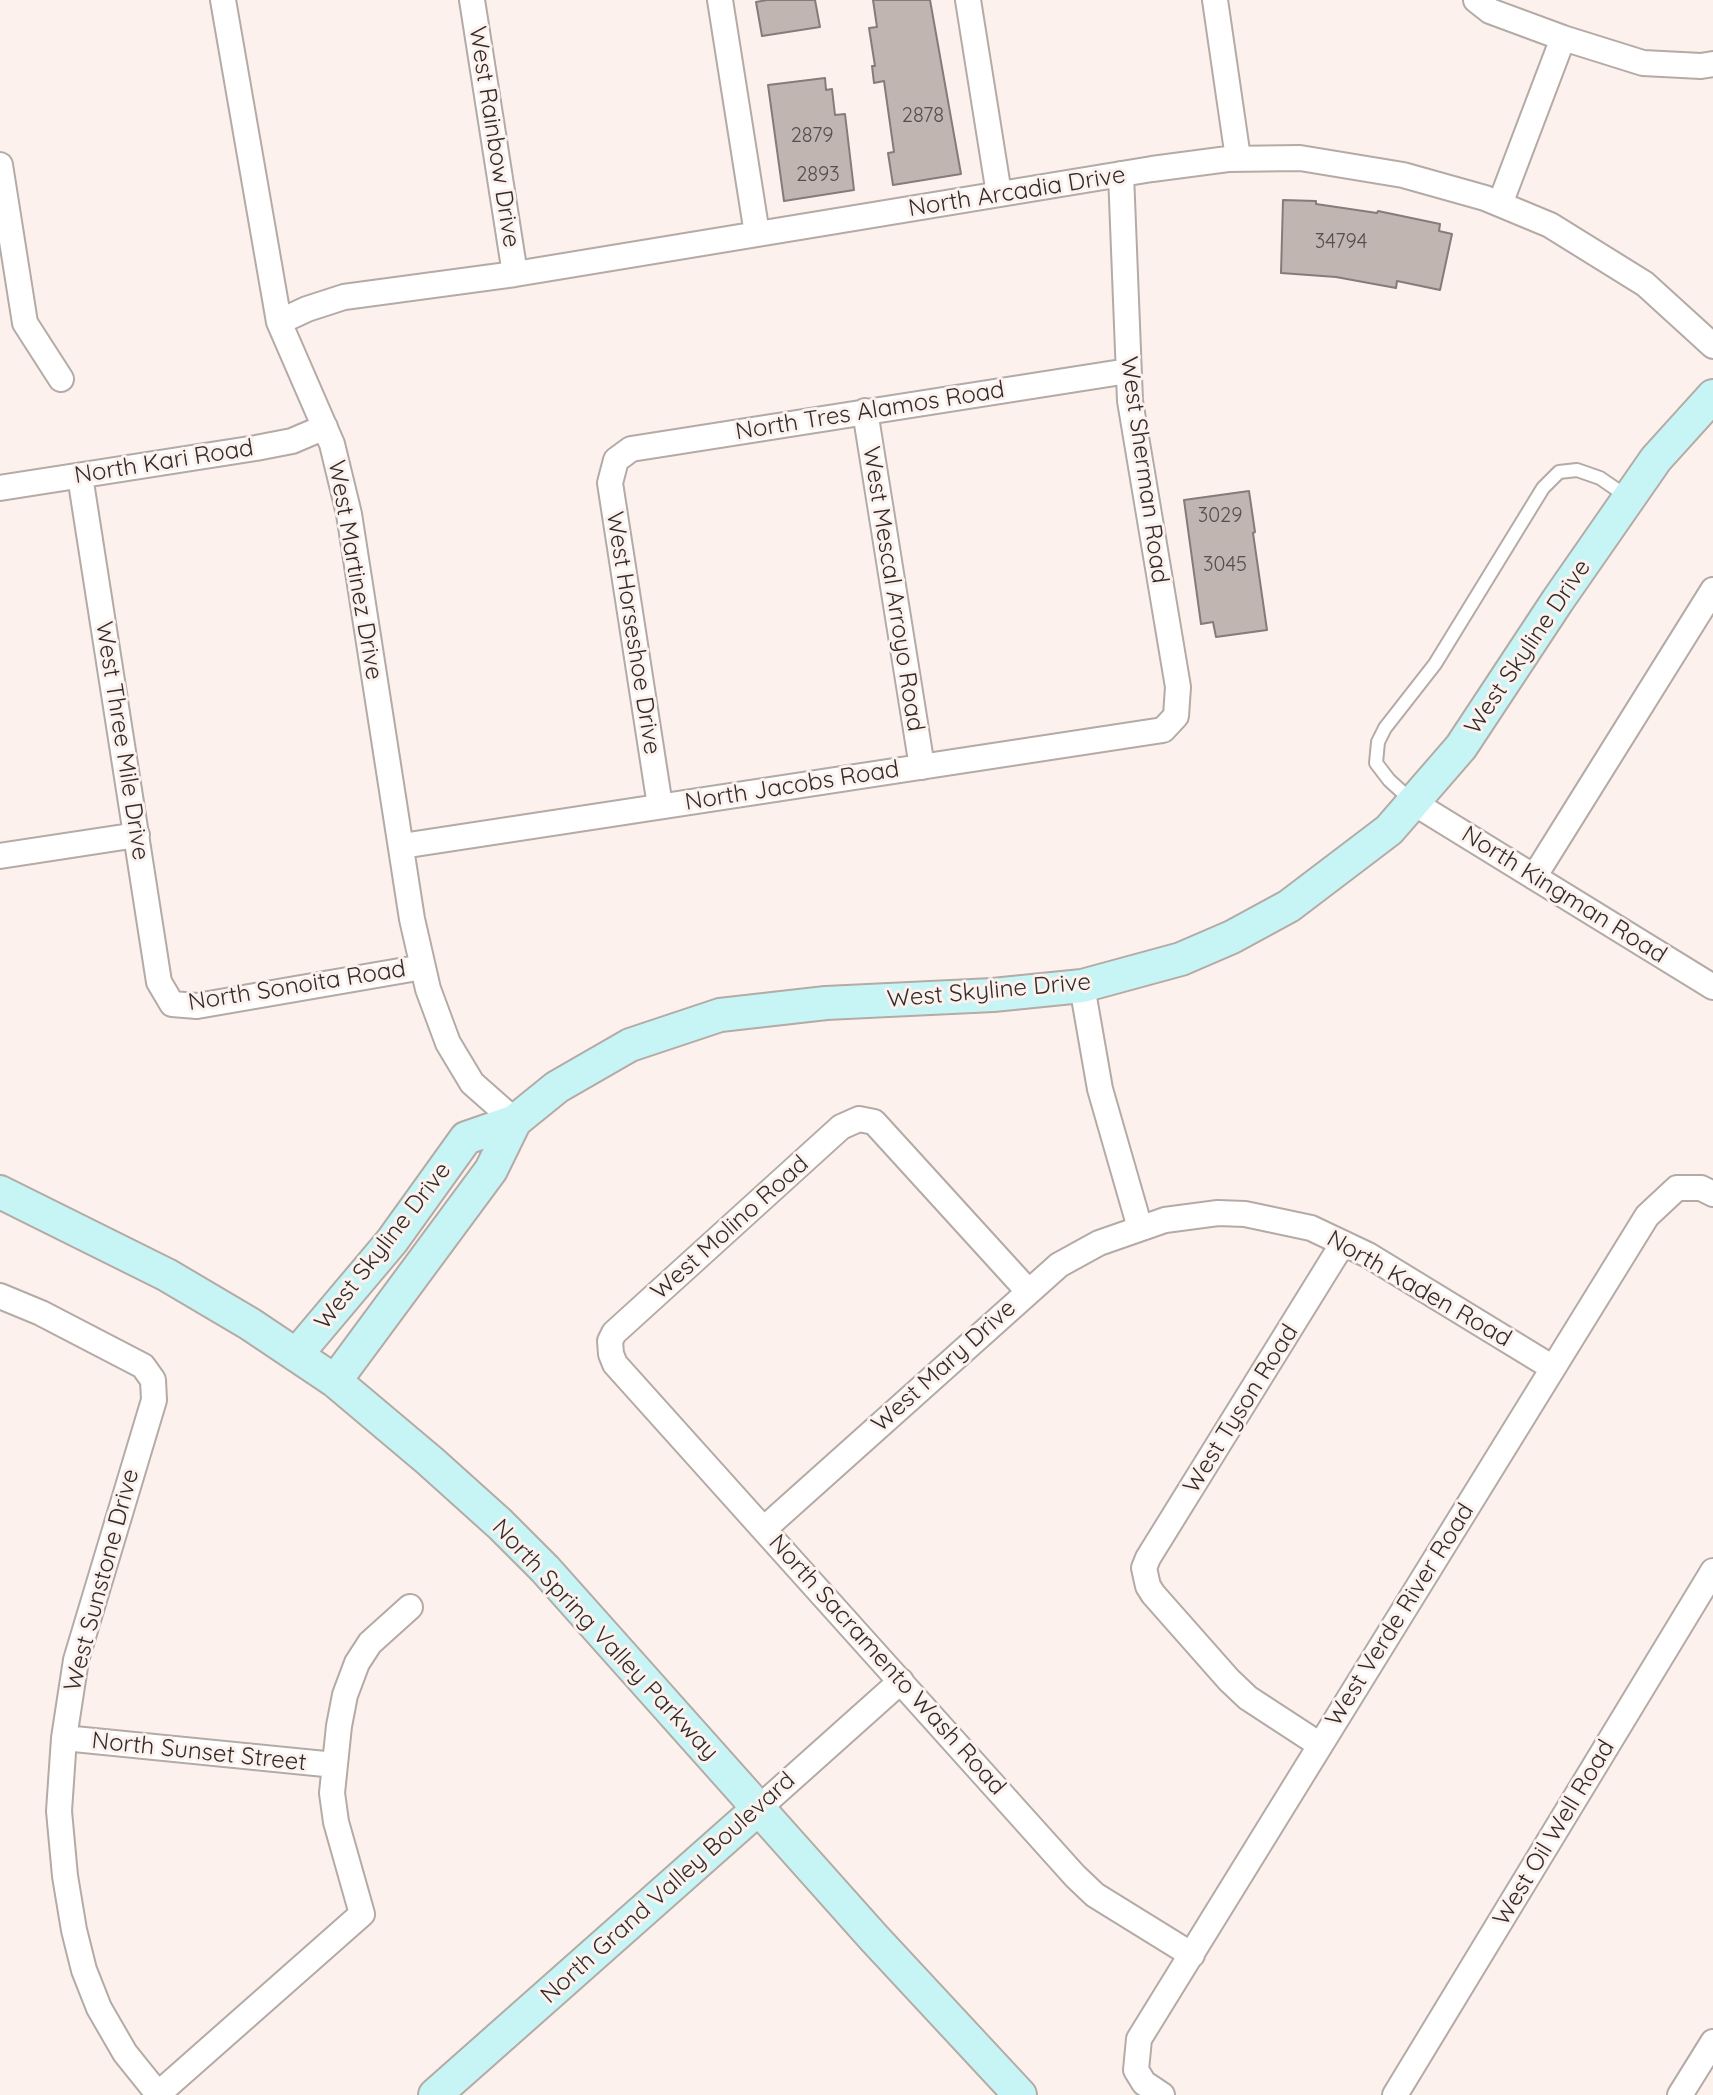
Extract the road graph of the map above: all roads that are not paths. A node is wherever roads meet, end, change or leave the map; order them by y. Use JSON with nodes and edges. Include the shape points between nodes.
{"nodes":[{"id":1,"x":223,"y":0,"type":"edge"},
{"id":2,"x":472,"y":0,"type":"edge"},
{"id":3,"x":720,"y":0,"type":"edge"},
{"id":4,"x":968,"y":0,"type":"edge"},
{"id":5,"x":1215,"y":0,"type":"edge"},
{"id":6,"x":1476,"y":0,"type":"edge"},
{"id":7,"x":1563,"y":38,"type":"junction"},
{"id":8,"x":1713,"y":64,"type":"edge"},
{"id":9,"x":1238,"y":158,"type":"junction"},
{"id":10,"x":0,"y":165,"type":"edge"},
{"id":11,"x":1121,"y":174,"type":"junction"},
{"id":12,"x":999,"y":194,"type":"junction"},
{"id":13,"x":1500,"y":204,"type":"junction"},
{"id":14,"x":757,"y":234,"type":"junction"},
{"id":15,"x":515,"y":274,"type":"junction"},
{"id":16,"x":279,"y":322,"type":"junction"},
{"id":17,"x":1713,"y":346,"type":"edge"},
{"id":18,"x":1128,"y":371,"type":"junction"},
{"id":19,"x":61,"y":379,"type":"dead end"},
{"id":20,"x":1713,"y":396,"type":"edge"},
{"id":21,"x":865,"y":411,"type":"junction"},
{"id":22,"x":325,"y":427,"type":"junction"},
{"id":23,"x":616,"y":460,"type":"joint"},
{"id":24,"x":80,"y":476,"type":"junction"},
{"id":25,"x":0,"y":488,"type":"edge"},
{"id":26,"x":1629,"y":498,"type":"junction"},
{"id":27,"x":1713,"y":590,"type":"edge"},
{"id":28,"x":1176,"y":716,"type":"joint"},
{"id":29,"x":922,"y":767,"type":"junction"},
{"id":30,"x":1414,"y":803,"type":"junction"},
{"id":31,"x":660,"y":806,"type":"junction"},
{"id":32,"x":137,"y":835,"type":"junction"},
{"id":33,"x":402,"y":846,"type":"junction"},
{"id":34,"x":0,"y":856,"type":"edge"},
{"id":35,"x":1534,"y":877,"type":"junction"},
{"id":36,"x":423,"y":967,"type":"junction"},
{"id":37,"x":1082,"y":986,"type":"junction"},
{"id":38,"x":1713,"y":987,"type":"edge"},
{"id":39,"x":172,"y":1004,"type":"joint"},
{"id":40,"x":515,"y":1121,"type":"junction"},
{"id":41,"x":0,"y":1192,"type":"edge"},
{"id":42,"x":1713,"y":1194,"type":"edge"},
{"id":43,"x":1140,"y":1228,"type":"junction"},
{"id":44,"x":1343,"y":1243,"type":"junction"},
{"id":45,"x":1028,"y":1291,"type":"junction"},
{"id":46,"x":0,"y":1296,"type":"edge"},
{"id":47,"x":610,"y":1346,"type":"joint"},
{"id":48,"x":296,"y":1355,"type":"junction"},
{"id":49,"x":1553,"y":1368,"type":"junction"},
{"id":50,"x":335,"y":1381,"type":"junction"},
{"id":51,"x":764,"y":1529,"type":"junction"},
{"id":52,"x":1713,"y":1571,"type":"edge"},
{"id":53,"x":410,"y":1607,"type":"dead end"},
{"id":54,"x":901,"y":1681,"type":"junction"},
{"id":55,"x":64,"y":1738,"type":"junction"},
{"id":56,"x":1320,"y":1745,"type":"junction"},
{"id":57,"x":335,"y":1765,"type":"junction"},
{"id":58,"x":759,"y":1808,"type":"junction"},
{"id":59,"x":1192,"y":1955,"type":"junction"},
{"id":60,"x":1713,"y":2042,"type":"edge"},
{"id":61,"x":158,"y":2095,"type":"edge"},
{"id":62,"x":435,"y":2095,"type":"edge"},
{"id":63,"x":1020,"y":2095,"type":"edge"},
{"id":64,"x":1162,"y":2095,"type":"edge"},
{"id":65,"x":1395,"y":2095,"type":"edge"},
{"id":66,"x":1680,"y":2095,"type":"edge"}],
"edges":[{"from":1,"to":16,"type":"street","name":"West Martinez Drive"},
{"from":2,"to":15,"type":"street","name":"West Rainbow Drive"},
{"from":3,"to":14,"type":"street"},
{"from":4,"to":12,"type":"street"},
{"from":5,"to":9,"type":"street"},
{"from":6,"to":7,"type":"street","via":[[1490,11]]},
{"from":7,"to":8,"type":"street","via":[[1643,63]]},
{"from":7,"to":13,"type":"street"},
{"from":9,"to":11,"type":"street","name":"North Arcadia Drive"},
{"from":9,"to":13,"type":"street","name":"North Arcadia Drive","via":[[1300,158],[1403,175]]},
{"from":10,"to":19,"type":"street","via":[[25,323]]},
{"from":11,"to":12,"type":"street","name":"North Arcadia Drive"},
{"from":11,"to":18,"type":"street","name":"West Sherman Road"},
{"from":12,"to":14,"type":"street","name":"North Arcadia Drive"},
{"from":13,"to":17,"type":"street","name":"North Arcadia Drive","via":[[1550,225],[1645,284]]},
{"from":14,"to":15,"type":"street","name":"North Arcadia Drive"},
{"from":15,"to":16,"type":"street","name":"North Arcadia Drive","via":[[344,297]]},
{"from":16,"to":22,"type":"street","name":"West Martinez Drive"},
{"from":18,"to":21,"type":"street","name":"North Tres Alamos Road"},
{"from":18,"to":28,"type":"street","name":"West Sherman Road","via":[[1178,687]]},
{"from":20,"to":26,"type":"street","name":"West Skyline Drive"},
{"from":21,"to":23,"type":"street","name":"North Tres Alamos Road","via":[[631,449]]},
{"from":21,"to":29,"type":"street","name":"West Mescal Arroyo Road"},
{"from":22,"to":24,"type":"street","name":"North Kari Road","via":[[292,441]]},
{"from":22,"to":33,"type":"street","name":"West Martinez Drive","via":[[349,514]]},
{"from":23,"to":31,"type":"street","name":"West Horseshoe Drive","via":[[610,483]]},
{"from":24,"to":25,"type":"street","name":"North Kari Road"},
{"from":24,"to":32,"type":"street","name":"West Three Mile Drive"},
{"from":26,"to":30,"type":"street","name":"West Skyline Drive","via":[[1461,747]]},
{"from":26,"to":30,"type":"lane","via":[[1577,470],[1559,472],[1543,488],[1435,664],[1378,742],[1376,763]]},
{"from":27,"to":35,"type":"street"},
{"from":28,"to":29,"type":"street","name":"North Jacobs Road","via":[[1163,730]]},
{"from":29,"to":31,"type":"street","name":"North Jacobs Road"},
{"from":30,"to":35,"type":"street","name":"North Kingman Road"},
{"from":30,"to":37,"type":"street","name":"West Skyline Drive","via":[[1389,830],[1289,906],[1181,959]]},
{"from":31,"to":33,"type":"street","name":"North Jacobs Road"},
{"from":32,"to":34,"type":"street"},
{"from":32,"to":39,"type":"street","name":"West Three Mile Drive","via":[[159,982]]},
{"from":33,"to":36,"type":"street","name":"West Martinez Drive"},
{"from":35,"to":38,"type":"street","name":"North Kingman Road"},
{"from":36,"to":39,"type":"street","name":"North Sonoita Road","via":[[197,1006]]},
{"from":36,"to":40,"type":"street","name":"West Martinez Drive","via":[[448,1043],[472,1083]]},
{"from":37,"to":40,"type":"street","name":"West Skyline Drive","via":[[720,1015],[630,1045],[557,1087]]},
{"from":37,"to":43,"type":"street","via":[[1100,1089]]},
{"from":40,"to":48,"type":"street","name":"West Skyline Drive","via":[[466,1138],[392,1241]]},
{"from":40,"to":50,"type":"street","name":"West Skyline Drive","via":[[491,1170]]},
{"from":41,"to":48,"type":"street","name":"North Spring Valley Parkway","via":[[167,1275]]},
{"from":42,"to":49,"type":"street","name":"West Verde River Road","via":[[1677,1188],[1647,1216]]},
{"from":43,"to":44,"type":"street","name":"North Kaden Road","via":[[1192,1215],[1245,1214],[1311,1228]]},
{"from":43,"to":45,"type":"street","name":"West Mary Drive","via":[[1080,1251]]},
{"from":44,"to":49,"type":"street","name":"North Kaden Road"},
{"from":44,"to":56,"type":"street","name":"West Tyson Road","via":[[1148,1558],[1145,1577],[1153,1594],[1229,1680]]},
{"from":45,"to":47,"type":"street","name":"West Molino Road","via":[[874,1122],[859,1119],[841,1127],[614,1333]]},
{"from":45,"to":51,"type":"street","name":"West Mary Drive"},
{"from":46,"to":55,"type":"street","name":"West Sunstone Drive","via":[[143,1366],[153,1380],[154,1400],[76,1660]]},
{"from":47,"to":51,"type":"street","name":"North Sacramento Wash Road","via":[[615,1364]]},
{"from":48,"to":50,"type":"street","name":"North Spring Valley Parkway"},
{"from":49,"to":56,"type":"street","name":"West Verde River Road"},
{"from":50,"to":58,"type":"street","name":"North Spring Valley Parkway","via":[[545,1569]]},
{"from":51,"to":54,"type":"street","name":"North Sacramento Wash Road"},
{"from":52,"to":65,"type":"street","name":"West Oil Well Road"},
{"from":53,"to":57,"type":"street","via":[[370,1643],[357,1663],[345,1695]]},
{"from":54,"to":58,"type":"street","name":"North Grand Valley Boulevard"},
{"from":54,"to":59,"type":"street","name":"North Sacramento Wash Road","via":[[1095,1895]]},
{"from":55,"to":57,"type":"street","name":"North Sunset Street"},
{"from":55,"to":61,"type":"street","name":"West Sunstone Drive","via":[[59,1811],[77,1943],[99,2008]]},
{"from":56,"to":59,"type":"street","name":"West Verde River Road"},
{"from":57,"to":61,"type":"street","via":[[336,1822],[362,1914]]},
{"from":58,"to":62,"type":"street","name":"North Grand Valley Boulevard"},
{"from":58,"to":63,"type":"street","name":"North Spring Valley Parkway"},
{"from":59,"to":64,"type":"street","name":"West Verde River Road","via":[[1139,2039],[1135,2056],[1144,2083]]},
{"from":60,"to":66,"type":"street"}]}
